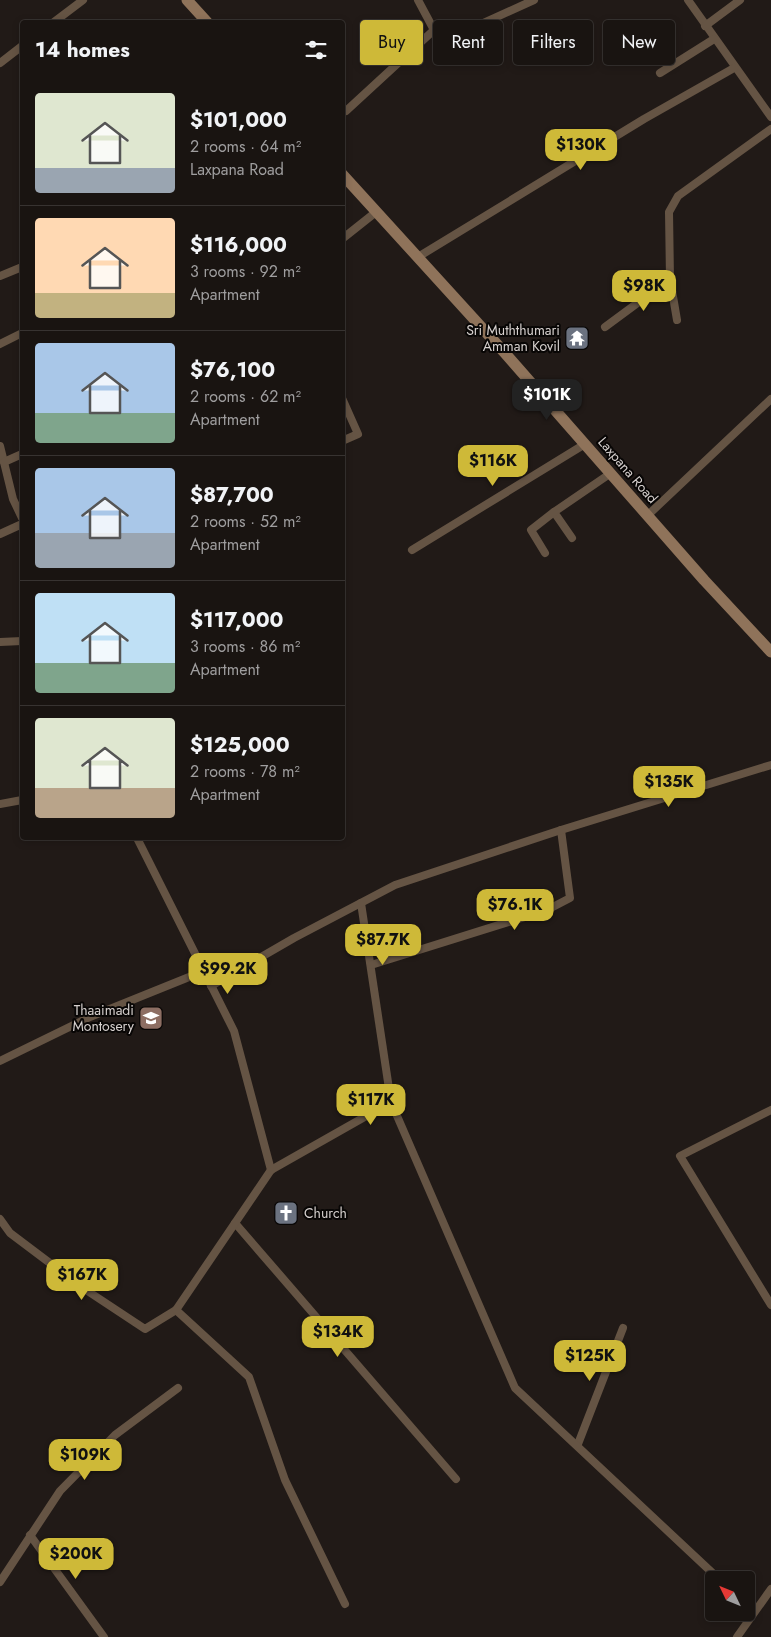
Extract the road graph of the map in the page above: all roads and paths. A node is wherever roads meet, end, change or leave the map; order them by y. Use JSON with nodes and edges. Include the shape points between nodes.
{"nodes":[{"id":1,"x":83,"y":0,"type":"edge"},
{"id":2,"x":187,"y":0,"type":"edge"},
{"id":3,"x":418,"y":0,"type":"edge"},
{"id":4,"x":534,"y":0,"type":"edge"},
{"id":5,"x":688,"y":0,"type":"edge"},
{"id":6,"x":740,"y":0,"type":"edge"},
{"id":7,"x":57,"y":20,"type":"edge"},
{"id":8,"x":205,"y":20,"type":"edge"},
{"id":9,"x":487,"y":20,"type":"edge"},
{"id":10,"x":705,"y":26,"type":"junction"},
{"id":11,"x":433,"y":28,"type":"edge"},
{"id":12,"x":433,"y":31,"type":"edge"},
{"id":13,"x":714,"y":39,"type":"junction"},
{"id":14,"x":20,"y":48,"type":"edge"},
{"id":15,"x":0,"y":63,"type":"edge"},
{"id":16,"x":734,"y":68,"type":"junction"},
{"id":17,"x":660,"y":73,"type":"dead end"},
{"id":18,"x":346,"y":111,"type":"dead end"},
{"id":19,"x":771,"y":118,"type":"edge"},
{"id":20,"x":771,"y":129,"type":"edge"},
{"id":21,"x":345,"y":177,"type":"edge"},
{"id":22,"x":376,"y":212,"type":"junction"},
{"id":23,"x":345,"y":237,"type":"edge"},
{"id":24,"x":418,"y":257,"type":"junction"},
{"id":25,"x":20,"y":268,"type":"edge"},
{"id":26,"x":0,"y":276,"type":"edge"},
{"id":27,"x":670,"y":279,"type":"junction"},
{"id":28,"x":677,"y":320,"type":"dead end"},
{"id":29,"x":605,"y":327,"type":"dead end"},
{"id":30,"x":20,"y":334,"type":"edge"},
{"id":31,"x":0,"y":344,"type":"edge"},
{"id":32,"x":771,"y":398,"type":"edge"},
{"id":33,"x":345,"y":405,"type":"edge"},
{"id":34,"x":345,"y":440,"type":"edge"},
{"id":35,"x":585,"y":444,"type":"junction"},
{"id":36,"x":0,"y":446,"type":"edge"},
{"id":37,"x":20,"y":455,"type":"edge"},
{"id":38,"x":4,"y":462,"type":"junction"},
{"id":39,"x":611,"y":473,"type":"junction"},
{"id":40,"x":554,"y":512,"type":"junction"},
{"id":41,"x":20,"y":514,"type":"edge"},
{"id":42,"x":648,"y":515,"type":"junction"},
{"id":43,"x":20,"y":525,"type":"edge"},
{"id":44,"x":0,"y":534,"type":"edge"},
{"id":45,"x":572,"y":538,"type":"dead end"},
{"id":46,"x":412,"y":550,"type":"dead end"},
{"id":47,"x":545,"y":553,"type":"dead end"},
{"id":48,"x":20,"y":641,"type":"edge"},
{"id":49,"x":0,"y":642,"type":"edge"},
{"id":50,"x":769,"y":645,"type":"edge"},
{"id":51,"x":771,"y":765,"type":"edge"},
{"id":52,"x":20,"y":800,"type":"edge"},
{"id":53,"x":1,"y":802,"type":"edge"},
{"id":54,"x":561,"y":830,"type":"junction"},
{"id":55,"x":138,"y":840,"type":"edge"},
{"id":56,"x":361,"y":903,"type":"junction"},
{"id":57,"x":371,"y":965,"type":"junction"},
{"id":58,"x":204,"y":971,"type":"junction"},
{"id":59,"x":211,"y":986,"type":"junction"},
{"id":60,"x":0,"y":1061,"type":"edge"},
{"id":61,"x":391,"y":1102,"type":"junction"},
{"id":62,"x":771,"y":1110,"type":"edge"},
{"id":63,"x":271,"y":1170,"type":"junction"},
{"id":64,"x":0,"y":1220,"type":"edge"},
{"id":65,"x":235,"y":1223,"type":"junction"},
{"id":66,"x":771,"y":1305,"type":"edge"},
{"id":67,"x":176,"y":1310,"type":"junction"},
{"id":68,"x":623,"y":1328,"type":"dead end"},
{"id":69,"x":178,"y":1388,"type":"dead end"},
{"id":70,"x":578,"y":1444,"type":"junction"},
{"id":71,"x":456,"y":1479,"type":"dead end"},
{"id":72,"x":30,"y":1536,"type":"junction"},
{"id":73,"x":711,"y":1571,"type":"edge"},
{"id":74,"x":0,"y":1582,"type":"edge"},
{"id":75,"x":771,"y":1590,"type":"edge"},
{"id":76,"x":345,"y":1604,"type":"dead end"},
{"id":77,"x":755,"y":1611,"type":"edge"},
{"id":78,"x":748,"y":1621,"type":"edge"},
{"id":79,"x":738,"y":1636,"type":"edge"},
{"id":80,"x":104,"y":1637,"type":"edge"}],
"edges":[{"from":1,"to":7,"type":"street"},
{"from":2,"to":8,"type":"street"},
{"from":3,"to":11,"type":"street"},
{"from":4,"to":9,"type":"street"},
{"from":5,"to":10,"type":"street"},
{"from":6,"to":10,"type":"street"},
{"from":10,"to":13,"type":"street"},
{"from":12,"to":18,"type":"street"},
{"from":13,"to":16,"type":"street"},
{"from":13,"to":17,"type":"street"},
{"from":14,"to":15,"type":"street"},
{"from":16,"to":19,"type":"street"},
{"from":16,"to":24,"type":"street"},
{"from":20,"to":27,"type":"street","via":[[678,196],[672,204],[669,212]]},
{"from":21,"to":22,"type":"street","name":"Laxpana Road"},
{"from":22,"to":23,"type":"street"},
{"from":22,"to":24,"type":"street","name":"Laxpana Road"},
{"from":24,"to":35,"type":"street","name":"Laxpana Road"},
{"from":25,"to":26,"type":"street"},
{"from":27,"to":28,"type":"street"},
{"from":27,"to":29,"type":"street"},
{"from":30,"to":31,"type":"street"},
{"from":32,"to":42,"type":"street"},
{"from":33,"to":34,"type":"street","via":[[358,434]]},
{"from":35,"to":39,"type":"street","name":"Laxpana Road"},
{"from":35,"to":46,"type":"street"},
{"from":36,"to":38,"type":"street"},
{"from":37,"to":38,"type":"street"},
{"from":38,"to":41,"type":"street"},
{"from":39,"to":40,"type":"street"},
{"from":39,"to":42,"type":"street","name":"Laxpana Road"},
{"from":40,"to":45,"type":"street"},
{"from":40,"to":47,"type":"street","via":[[531,530]]},
{"from":42,"to":50,"type":"street","name":"Laxpana Road"},
{"from":43,"to":44,"type":"street"},
{"from":48,"to":49,"type":"street"},
{"from":51,"to":54,"type":"street"},
{"from":52,"to":53,"type":"street"},
{"from":54,"to":56,"type":"street","via":[[395,885]]},
{"from":54,"to":57,"type":"street","via":[[570,898],[547,910]]},
{"from":55,"to":58,"type":"street"},
{"from":56,"to":57,"type":"street"},
{"from":56,"to":59,"type":"street"},
{"from":57,"to":61,"type":"street"},
{"from":58,"to":59,"type":"street"},
{"from":58,"to":60,"type":"street","via":[[90,1017]]},
{"from":59,"to":63,"type":"street","via":[[234,1031]]},
{"from":61,"to":63,"type":"street"},
{"from":61,"to":70,"type":"street","via":[[516,1388]]},
{"from":62,"to":66,"type":"street","via":[[680,1156]]},
{"from":63,"to":65,"type":"street"},
{"from":64,"to":67,"type":"street","via":[[10,1233],[76,1283],[145,1329]]},
{"from":65,"to":67,"type":"street"},
{"from":65,"to":71,"type":"street"},
{"from":67,"to":76,"type":"street","via":[[249,1377],[285,1480]]},
{"from":68,"to":70,"type":"street"},
{"from":69,"to":72,"type":"street","via":[[108,1442],[60,1491]]},
{"from":70,"to":73,"type":"street"},
{"from":72,"to":74,"type":"street"},
{"from":72,"to":80,"type":"street"},
{"from":75,"to":77,"type":"street"},
{"from":78,"to":79,"type":"street"}]}
